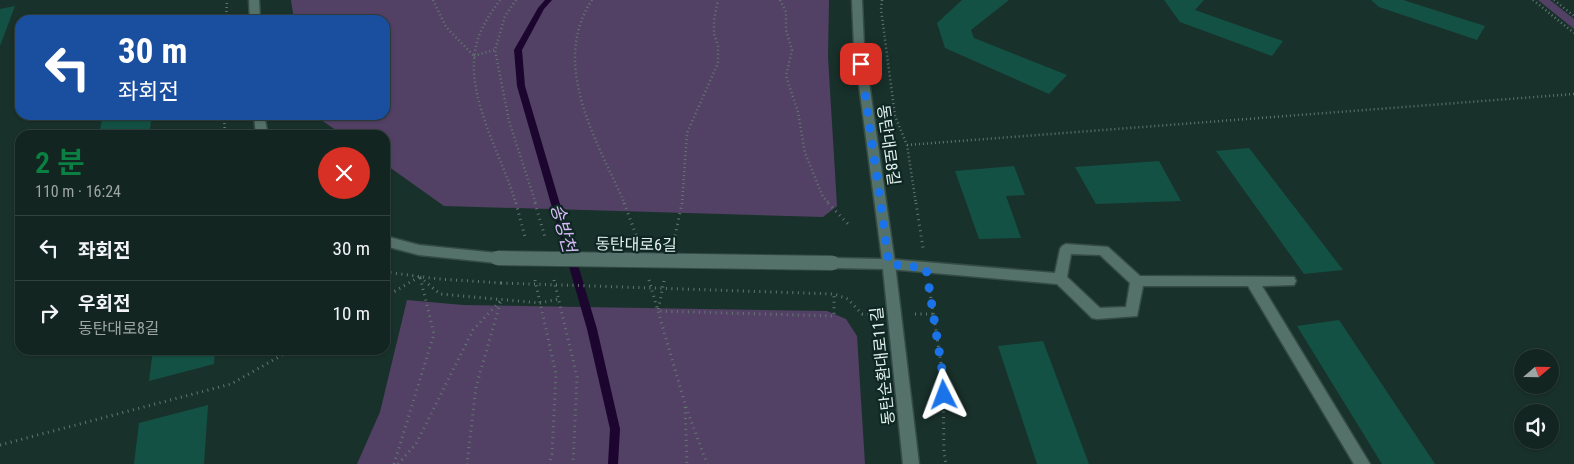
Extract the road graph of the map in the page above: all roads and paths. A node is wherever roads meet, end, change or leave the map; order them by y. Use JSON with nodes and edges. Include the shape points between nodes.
{"nodes":[{"id":1,"x":227,"y":0,"type":"edge"},
{"id":2,"x":254,"y":0,"type":"edge"},
{"id":3,"x":433,"y":0,"type":"edge"},
{"id":4,"x":500,"y":0,"type":"edge"},
{"id":5,"x":516,"y":0,"type":"edge"},
{"id":6,"x":592,"y":0,"type":"edge"},
{"id":7,"x":718,"y":0,"type":"edge"},
{"id":8,"x":780,"y":0,"type":"edge"},
{"id":9,"x":857,"y":0,"type":"edge"},
{"id":10,"x":882,"y":0,"type":"edge"},
{"id":11,"x":1534,"y":0,"type":"edge"},
{"id":12,"x":1554,"y":0,"type":"edge"},
{"id":13,"x":226,"y":15,"type":"edge"},
{"id":14,"x":255,"y":15,"type":"edge"},
{"id":15,"x":1574,"y":16,"type":"edge"},
{"id":16,"x":1574,"y":33,"type":"edge"},
{"id":17,"x":494,"y":50,"type":"junction"},
{"id":18,"x":474,"y":56,"type":"junction"},
{"id":19,"x":1574,"y":94,"type":"edge"},
{"id":20,"x":907,"y":145,"type":"junction"},
{"id":21,"x":849,"y":225,"type":"dead end"},
{"id":22,"x":390,"y":242,"type":"edge"},
{"id":23,"x":546,"y":242,"type":"dead end"},
{"id":24,"x":639,"y":244,"type":"dead end"},
{"id":25,"x":673,"y":246,"type":"dead end"},
{"id":26,"x":889,"y":264,"type":"junction"},
{"id":27,"x":926,"y":268,"type":"junction"},
{"id":28,"x":552,"y":271,"type":"dead end"},
{"id":29,"x":390,"y":273,"type":"edge"},
{"id":30,"x":647,"y":273,"type":"dead end"},
{"id":31,"x":666,"y":274,"type":"dead end"},
{"id":32,"x":420,"y":277,"type":"junction"},
{"id":33,"x":1060,"y":279,"type":"junction"},
{"id":34,"x":1137,"y":281,"type":"junction"},
{"id":35,"x":1252,"y":281,"type":"junction"},
{"id":36,"x":1289,"y":281,"type":"dead end"},
{"id":37,"x":390,"y":294,"type":"edge"},
{"id":38,"x":834,"y":294,"type":"junction"},
{"id":39,"x":559,"y":299,"type":"junction"},
{"id":40,"x":501,"y":300,"type":"junction"},
{"id":41,"x":658,"y":311,"type":"junction"},
{"id":42,"x":862,"y":314,"type":"dead end"},
{"id":43,"x":282,"y":355,"type":"edge"},
{"id":44,"x":684,"y":404,"type":"junction"},
{"id":45,"x":0,"y":445,"type":"edge"},
{"id":46,"x":394,"y":464,"type":"edge"},
{"id":47,"x":398,"y":464,"type":"edge"},
{"id":48,"x":467,"y":464,"type":"edge"},
{"id":49,"x":573,"y":464,"type":"edge"},
{"id":50,"x":688,"y":464,"type":"edge"},
{"id":51,"x":707,"y":464,"type":"edge"},
{"id":52,"x":911,"y":464,"type":"edge"},
{"id":53,"x":946,"y":464,"type":"edge"},
{"id":54,"x":1362,"y":464,"type":"edge"}],
"edges":[{"from":1,"to":13,"type":"path"},
{"from":2,"to":14,"type":"street"},
{"from":3,"to":18,"type":"path","via":[[446,27]]},
{"from":4,"to":18,"type":"path","via":[[485,22]]},
{"from":5,"to":17,"type":"path","via":[[505,16]]},
{"from":6,"to":24,"type":"path","via":[[580,20],[574,54],[578,96],[600,152],[631,216]]},
{"from":7,"to":25,"type":"path","via":[[714,34],[718,62],[687,133],[683,199]]},
{"from":8,"to":21,"type":"path","via":[[786,12],[786,30],[792,50],[786,76],[798,112],[805,153],[823,197]]},
{"from":9,"to":26,"type":"street","name":"동탄대로8길","via":[[859,47]]},
{"from":10,"to":20,"type":"path","via":[[894,116]]},
{"from":11,"to":16,"type":"path"},
{"from":12,"to":15,"type":"path"},
{"from":17,"to":18,"type":"path"},
{"from":17,"to":23,"type":"path","via":[[510,121]]},
{"from":19,"to":20,"type":"path"},
{"from":20,"to":27,"type":"path"},
{"from":22,"to":26,"type":"street","name":"동탄대로6길","bridge":true,"via":[[419,250],[497,258]]},
{"from":26,"to":27,"type":"street","name":"동탄대로6길"},
{"from":26,"to":52,"type":"street","name":"동탄순환대로11길"},
{"from":27,"to":33,"type":"street","name":"동탄대로6길"},
{"from":27,"to":53,"type":"path","via":[[943,376]]},
{"from":28,"to":39,"type":"path"},
{"from":29,"to":32,"type":"path"},
{"from":30,"to":41,"type":"path"},
{"from":31,"to":41,"type":"path"},
{"from":32,"to":37,"type":"path"},
{"from":32,"to":38,"type":"path","bridge":true},
{"from":32,"to":40,"type":"path","via":[[440,294]]},
{"from":32,"to":46,"type":"path","via":[[434,334]]},
{"from":33,"to":34,"type":"street","via":[[1066,249],[1103,250]]},
{"from":33,"to":34,"type":"street","via":[[1097,314],[1132,312]]},
{"from":34,"to":35,"type":"street"},
{"from":35,"to":36,"type":"street"},
{"from":35,"to":54,"type":"street"},
{"from":38,"to":41,"type":"path","via":[[834,316]]},
{"from":38,"to":42,"type":"path","via":[[855,304]]},
{"from":39,"to":40,"type":"path","via":[[540,304]]},
{"from":39,"to":49,"type":"path","via":[[577,377]]},
{"from":40,"to":47,"type":"path","via":[[473,330],[416,444]]},
{"from":40,"to":48,"type":"path","via":[[476,387]]},
{"from":41,"to":44,"type":"path"},
{"from":43,"to":45,"type":"path","via":[[231,384]]},
{"from":44,"to":50,"type":"path"},
{"from":44,"to":51,"type":"path"}]}
